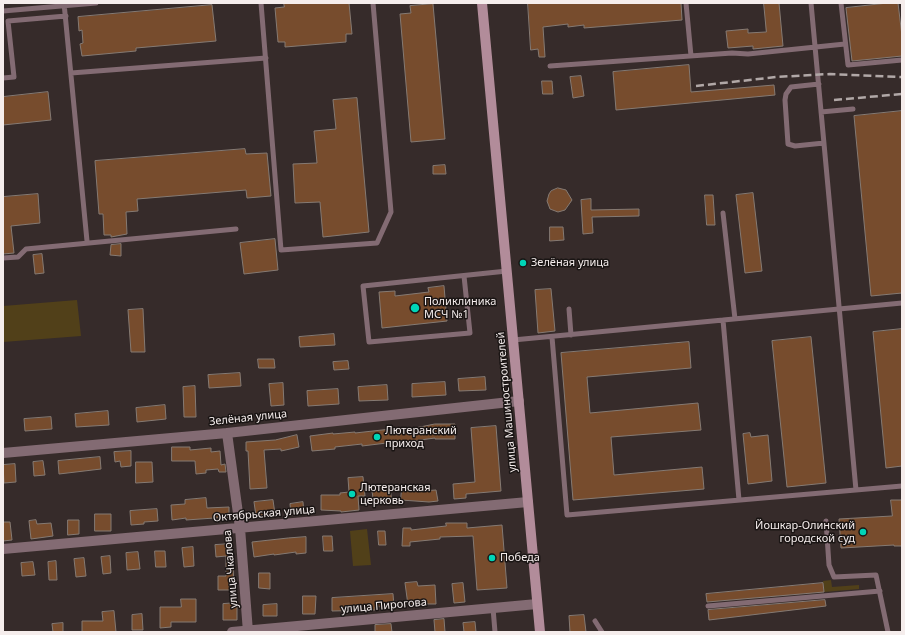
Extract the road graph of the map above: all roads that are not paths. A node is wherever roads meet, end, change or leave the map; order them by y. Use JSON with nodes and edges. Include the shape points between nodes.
{"nodes":[{"id":1,"x":96,"y":3,"type":"edge"},
{"id":2,"x":261,"y":3,"type":"edge"},
{"id":3,"x":373,"y":3,"type":"edge"},
{"id":4,"x":482,"y":3,"type":"edge"},
{"id":5,"x":686,"y":3,"type":"edge"},
{"id":6,"x":812,"y":3,"type":"edge"},
{"id":7,"x":841,"y":3,"type":"edge"},
{"id":8,"x":65,"y":4,"type":"edge"},
{"id":9,"x":3,"y":11,"type":"edge"},
{"id":10,"x":66,"y":16,"type":"junction"},
{"id":11,"x":845,"y":44,"type":"junction"},
{"id":12,"x":816,"y":47,"type":"junction"},
{"id":13,"x":691,"y":56,"type":"junction"},
{"id":14,"x":266,"y":58,"type":"junction"},
{"id":15,"x":902,"y":60,"type":"edge"},
{"id":16,"x":550,"y":66,"type":"dead end"},
{"id":17,"x":71,"y":73,"type":"junction"},
{"id":18,"x":3,"y":78,"type":"edge"},
{"id":19,"x":819,"y":84,"type":"junction"},
{"id":20,"x":853,"y":109,"type":"dead end"},
{"id":21,"x":821,"y":112,"type":"junction"},
{"id":22,"x":824,"y":143,"type":"junction"},
{"id":23,"x":723,"y":213,"type":"dead end"},
{"id":24,"x":236,"y":229,"type":"dead end"},
{"id":25,"x":87,"y":241,"type":"dead end"},
{"id":26,"x":3,"y":258,"type":"edge"},
{"id":27,"x":507,"y":271,"type":"junction"},
{"id":28,"x":464,"y":276,"type":"junction"},
{"id":29,"x":902,"y":303,"type":"edge"},
{"id":30,"x":569,"y":308,"type":"dead end"},
{"id":31,"x":840,"y":309,"type":"junction"},
{"id":32,"x":735,"y":319,"type":"junction"},
{"id":33,"x":723,"y":320,"type":"junction"},
{"id":34,"x":571,"y":335,"type":"junction"},
{"id":35,"x":552,"y":337,"type":"junction"},
{"id":36,"x":513,"y":340,"type":"junction"},
{"id":37,"x":519,"y":401,"type":"junction"},
{"id":38,"x":226,"y":433,"type":"junction"},
{"id":39,"x":3,"y":453,"type":"edge"},
{"id":40,"x":902,"y":486,"type":"edge"},
{"id":41,"x":856,"y":490,"type":"junction"},
{"id":42,"x":739,"y":500,"type":"junction"},
{"id":43,"x":528,"y":502,"type":"junction"},
{"id":44,"x":826,"y":521,"type":"dead end"},
{"id":45,"x":240,"y":528,"type":"junction"},
{"id":46,"x":3,"y":549,"type":"edge"},
{"id":47,"x":880,"y":591,"type":"junction"},
{"id":48,"x":537,"y":604,"type":"junction"},
{"id":49,"x":708,"y":606,"type":"dead end"},
{"id":50,"x":493,"y":608,"type":"junction"},
{"id":51,"x":595,"y":621,"type":"dead end"},
{"id":52,"x":248,"y":631,"type":"edge"},
{"id":53,"x":232,"y":632,"type":"edge"},
{"id":54,"x":495,"y":632,"type":"edge"},
{"id":55,"x":540,"y":632,"type":"edge"},
{"id":56,"x":602,"y":632,"type":"edge"},
{"id":57,"x":888,"y":632,"type":"edge"}],
"edges":[{"from":1,"to":8,"type":"lane"},
{"from":2,"to":14,"type":"lane"},
{"from":3,"to":14,"type":"lane","via":[[391,212],[377,243],[281,250]]},
{"from":4,"to":27,"type":"main road","name":"улица Машиностроителей"},
{"from":5,"to":13,"type":"lane"},
{"from":6,"to":12,"type":"lane"},
{"from":7,"to":11,"type":"lane"},
{"from":8,"to":9,"type":"lane"},
{"from":8,"to":10,"type":"lane"},
{"from":10,"to":17,"type":"lane"},
{"from":10,"to":18,"type":"lane","via":[[8,21],[14,77]]},
{"from":11,"to":12,"type":"lane"},
{"from":11,"to":15,"type":"lane","via":[[848,65]]},
{"from":12,"to":13,"type":"lane","via":[[748,54]]},
{"from":12,"to":19,"type":"lane"},
{"from":13,"to":16,"type":"lane"},
{"from":14,"to":17,"type":"lane"},
{"from":17,"to":25,"type":"lane"},
{"from":19,"to":21,"type":"lane"},
{"from":19,"to":22,"type":"lane","via":[[791,87],[788,90],[785,100],[788,144],[792,146]]},
{"from":20,"to":21,"type":"lane"},
{"from":21,"to":22,"type":"lane"},
{"from":22,"to":31,"type":"lane"},
{"from":23,"to":32,"type":"lane"},
{"from":24,"to":26,"type":"lane","via":[[26,249],[18,257]]},
{"from":27,"to":28,"type":"lane"},
{"from":27,"to":36,"type":"main road","name":"улица Машиностроителей"},
{"from":28,"to":28,"type":"lane","via":[[363,286],[369,342],[470,333]]},
{"from":29,"to":31,"type":"lane"},
{"from":30,"to":34,"type":"lane"},
{"from":31,"to":32,"type":"lane"},
{"from":31,"to":41,"type":"lane"},
{"from":32,"to":33,"type":"lane"},
{"from":33,"to":34,"type":"lane"},
{"from":33,"to":42,"type":"lane"},
{"from":34,"to":35,"type":"lane"},
{"from":35,"to":36,"type":"lane"},
{"from":35,"to":42,"type":"lane","via":[[568,515]]},
{"from":36,"to":37,"type":"main road","name":"улица Машиностроителей"},
{"from":37,"to":38,"type":"street","name":"Зелёная улица"},
{"from":37,"to":43,"type":"main road","name":"улица Машиностроителей"},
{"from":38,"to":39,"type":"street","name":"Зелёная улица"},
{"from":38,"to":45,"type":"street","name":"улица Чкалова"},
{"from":40,"to":41,"type":"lane"},
{"from":41,"to":42,"type":"lane"},
{"from":43,"to":45,"type":"street","name":"Октябрьская улица"},
{"from":43,"to":48,"type":"main road","name":"улица Машиностроителей"},
{"from":44,"to":47,"type":"lane","via":[[829,564],[834,577],[876,575]]},
{"from":45,"to":46,"type":"street","name":"Октябрьская улица"},
{"from":45,"to":52,"type":"street","name":"улица Чкалова"},
{"from":47,"to":49,"type":"lane"},
{"from":47,"to":57,"type":"lane"},
{"from":48,"to":50,"type":"street","name":"улица Пирогова"},
{"from":48,"to":55,"type":"main road","name":"улица Машиностроителей"},
{"from":50,"to":52,"type":"street","name":"улица Пирогова"},
{"from":50,"to":54,"type":"lane"},
{"from":51,"to":56,"type":"lane"},
{"from":52,"to":53,"type":"street","name":"улица Пирогова"}]}
